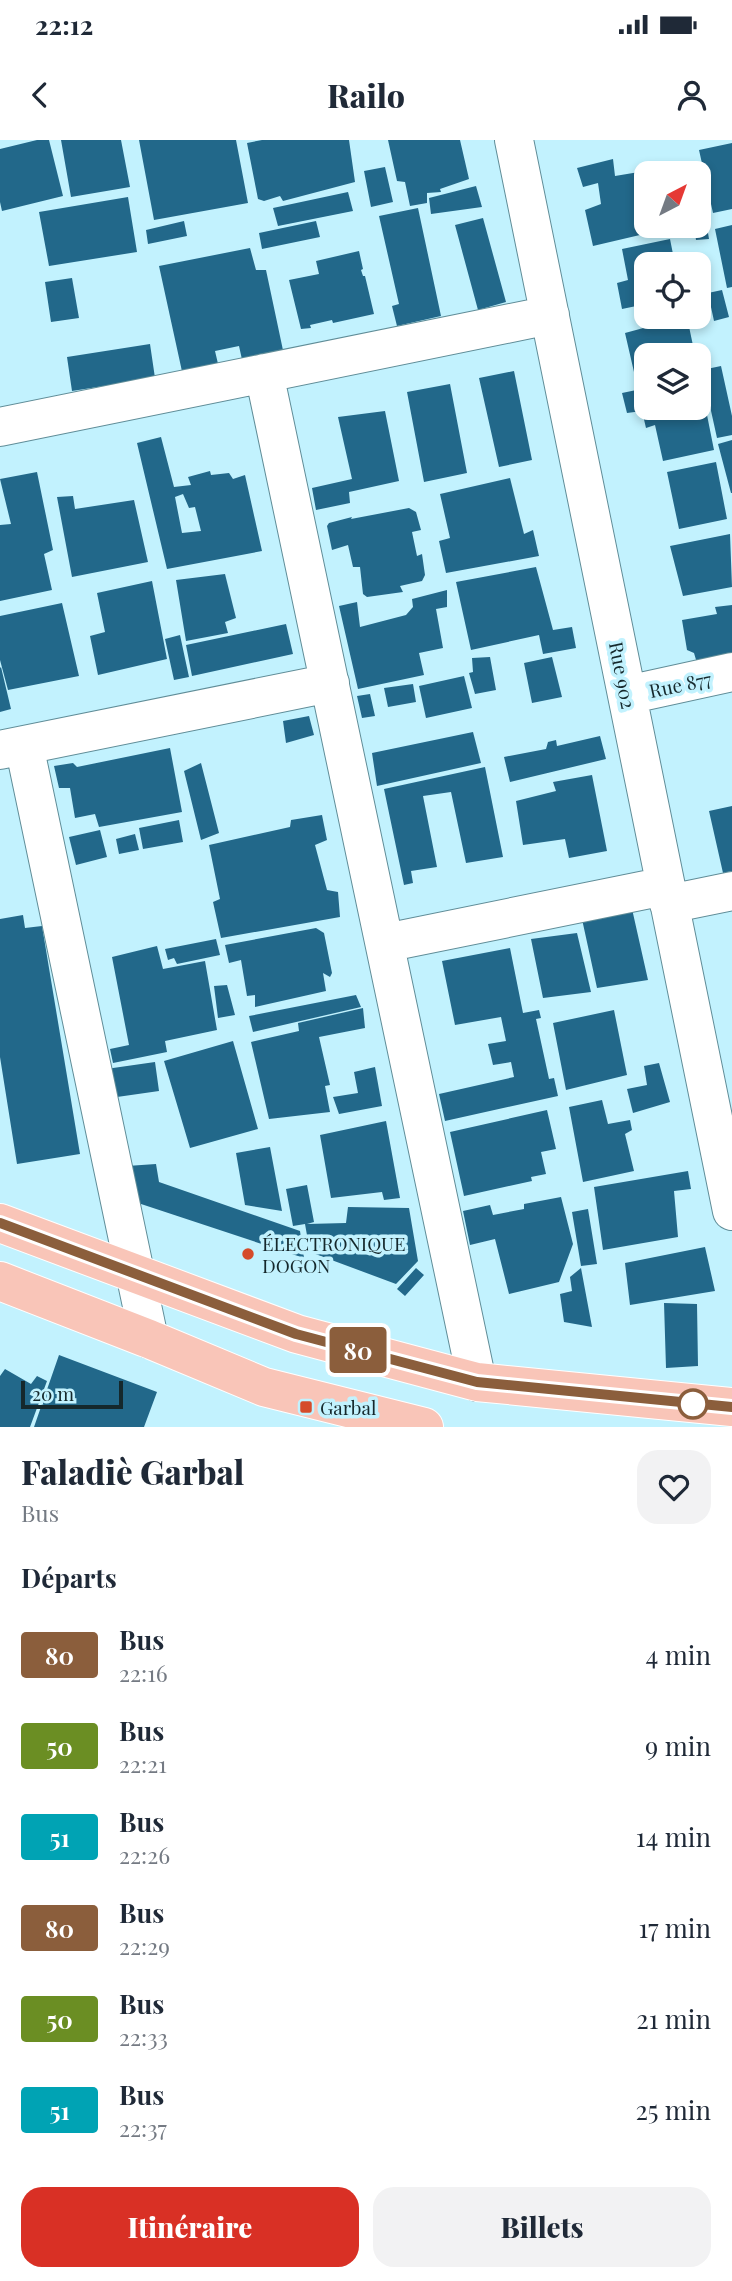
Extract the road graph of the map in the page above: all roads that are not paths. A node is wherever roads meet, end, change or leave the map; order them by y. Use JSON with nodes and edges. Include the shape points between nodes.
{"nodes":[{"id":1,"x":514,"y":140,"type":"edge"},
{"id":2,"x":550,"y":314,"type":"junction"},
{"id":3,"x":264,"y":373,"type":"junction"},
{"id":4,"x":0,"y":427,"type":"edge"},
{"id":5,"x":732,"y":672,"type":"edge"},
{"id":6,"x":330,"y":683,"type":"junction"},
{"id":7,"x":627,"y":695,"type":"junction"},
{"id":8,"x":12,"y":748,"type":"edge"},
{"id":9,"x":732,"y":891,"type":"edge"},
{"id":10,"x":667,"y":895,"type":"junction"},
{"id":11,"x":384,"y":943,"type":"junction"},
{"id":12,"x":732,"y":1211,"type":"edge"},
{"id":13,"x":0,"y":1223,"type":"edge"},
{"id":14,"x":136,"y":1274,"type":"junction"},
{"id":15,"x":0,"y":1281,"type":"edge"},
{"id":16,"x":149,"y":1339,"type":"junction"},
{"id":17,"x":477,"y":1382,"type":"junction"},
{"id":18,"x":732,"y":1407,"type":"edge"},
{"id":19,"x":424,"y":1427,"type":"edge"}],
"edges":[{"from":1,"to":2,"type":"street","name":"Rue 902"},
{"from":2,"to":3,"type":"street"},
{"from":2,"to":7,"type":"street","name":"Rue 902"},
{"from":3,"to":4,"type":"street"},
{"from":3,"to":6,"type":"street"},
{"from":5,"to":7,"type":"street","name":"Rue 877"},
{"from":6,"to":8,"type":"street"},
{"from":6,"to":11,"type":"street"},
{"from":7,"to":10,"type":"street","name":"Rue 902"},
{"from":8,"to":14,"type":"street"},
{"from":9,"to":10,"type":"street"},
{"from":10,"to":11,"type":"street"},
{"from":10,"to":12,"type":"street","name":"Rue 902"},
{"from":11,"to":17,"type":"street"},
{"from":13,"to":14,"type":"main road"},
{"from":14,"to":16,"type":"street"},
{"from":14,"to":17,"type":"main road","via":[[296,1334]]},
{"from":15,"to":16,"type":"main road"},
{"from":16,"to":19,"type":"main road","via":[[264,1387]]},
{"from":17,"to":18,"type":"main road"}]}
